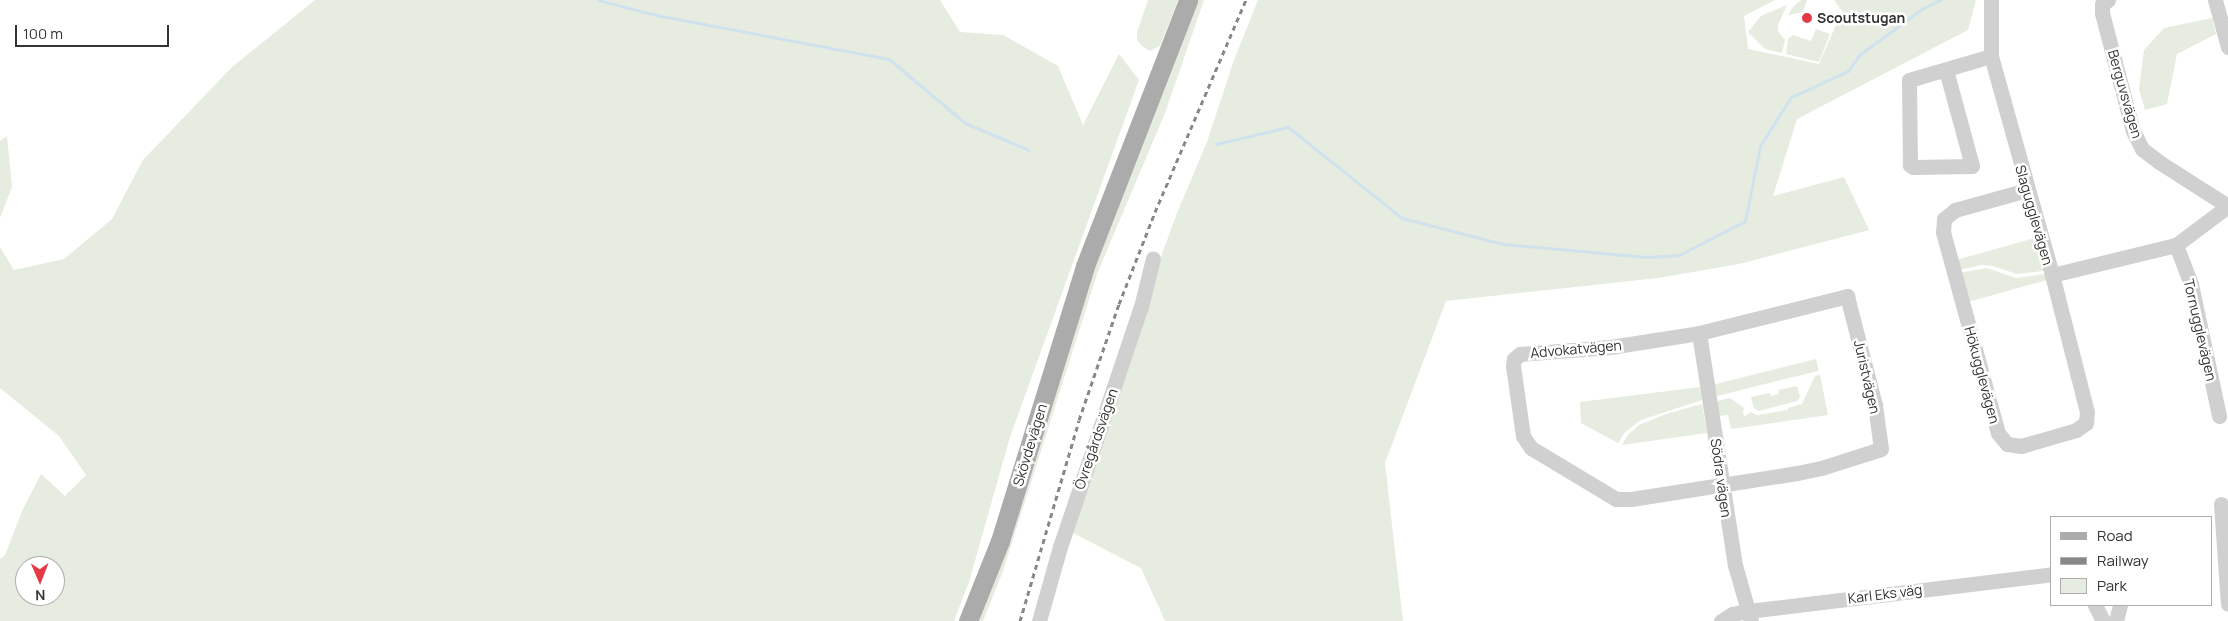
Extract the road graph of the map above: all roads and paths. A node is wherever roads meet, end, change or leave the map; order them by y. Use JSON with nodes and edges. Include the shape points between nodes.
{"nodes":[{"id":1,"x":1188,"y":0,"type":"edge"},
{"id":2,"x":1991,"y":0,"type":"edge"},
{"id":3,"x":2108,"y":0,"type":"edge"},
{"id":4,"x":2215,"y":0,"type":"edge"},
{"id":5,"x":2228,"y":47,"type":"edge"},
{"id":6,"x":1991,"y":56,"type":"junction"},
{"id":7,"x":1946,"y":70,"type":"junction"},
{"id":8,"x":2027,"y":190,"type":"junction"},
{"id":9,"x":2228,"y":206,"type":"edge"},
{"id":10,"x":2176,"y":245,"type":"junction"},
{"id":11,"x":1153,"y":258,"type":"dead end"},
{"id":12,"x":2052,"y":275,"type":"junction"},
{"id":13,"x":1699,"y":334,"type":"junction"},
{"id":14,"x":2219,"y":416,"type":"dead end"},
{"id":15,"x":1722,"y":484,"type":"junction"},
{"id":16,"x":2222,"y":504,"type":"dead end"},
{"id":17,"x":2050,"y":574,"type":"edge"},
{"id":18,"x":2228,"y":604,"type":"edge"},
{"id":19,"x":2096,"y":606,"type":"edge"},
{"id":20,"x":2120,"y":606,"type":"edge"},
{"id":21,"x":1749,"y":616,"type":"edge"},
{"id":22,"x":968,"y":621,"type":"edge"},
{"id":23,"x":1038,"y":621,"type":"edge"},
{"id":24,"x":1721,"y":621,"type":"edge"},
{"id":25,"x":2104,"y":621,"type":"edge"},
{"id":26,"x":2116,"y":621,"type":"edge"}],
"edges":[{"from":1,"to":22,"type":"main road","name":"Skövdevägen","via":[[1085,266],[1000,541]]},
{"from":2,"to":6,"type":"street","name":"Slagugglevägen"},
{"from":3,"to":9,"type":"street","name":"Berguvsvägen","via":[[2102,4],[2102,13],[2134,131],[2142,148]]},
{"from":4,"to":5,"type":"street"},
{"from":6,"to":7,"type":"street"},
{"from":6,"to":8,"type":"street","name":"Slagugglevägen"},
{"from":7,"to":7,"type":"street","via":[[1909,80],[1910,165],[1913,167],[1972,166]]},
{"from":8,"to":12,"type":"street","name":"Slagugglevägen"},
{"from":8,"to":12,"type":"street","name":"Hökugglevägen","via":[[1955,210],[1944,219],[1943,225],[1998,433],[2007,444],[2021,446],[2076,430],[2086,423],[2087,412]]},
{"from":9,"to":10,"type":"street","name":"Slagugglevägen"},
{"from":10,"to":12,"type":"street","name":"Slagugglevägen"},
{"from":10,"to":14,"type":"street","name":"Tornugglevägen","via":[[2191,284]]},
{"from":11,"to":23,"type":"street","name":"Övregårdsvägen","via":[[1141,307]]},
{"from":13,"to":15,"type":"street","name":"Södra vägen"},
{"from":13,"to":15,"type":"street","name":"Juristvägen","via":[[1847,296],[1875,406],[1881,449],[1821,468]]},
{"from":13,"to":15,"type":"street","name":"Advokatvägen","via":[[1610,347],[1520,354],[1514,359],[1513,366],[1523,436],[1531,448],[1616,499]]},
{"from":15,"to":21,"type":"street","name":"Södra vägen","via":[[1735,565]]},
{"from":16,"to":18,"type":"street"},
{"from":17,"to":21,"type":"street","name":"Karl Eks väg"},
{"from":19,"to":25,"type":"street"},
{"from":20,"to":26,"type":"street"},
{"from":21,"to":24,"type":"street","name":"Karl Eks väg","via":[[1732,614]]}]}
